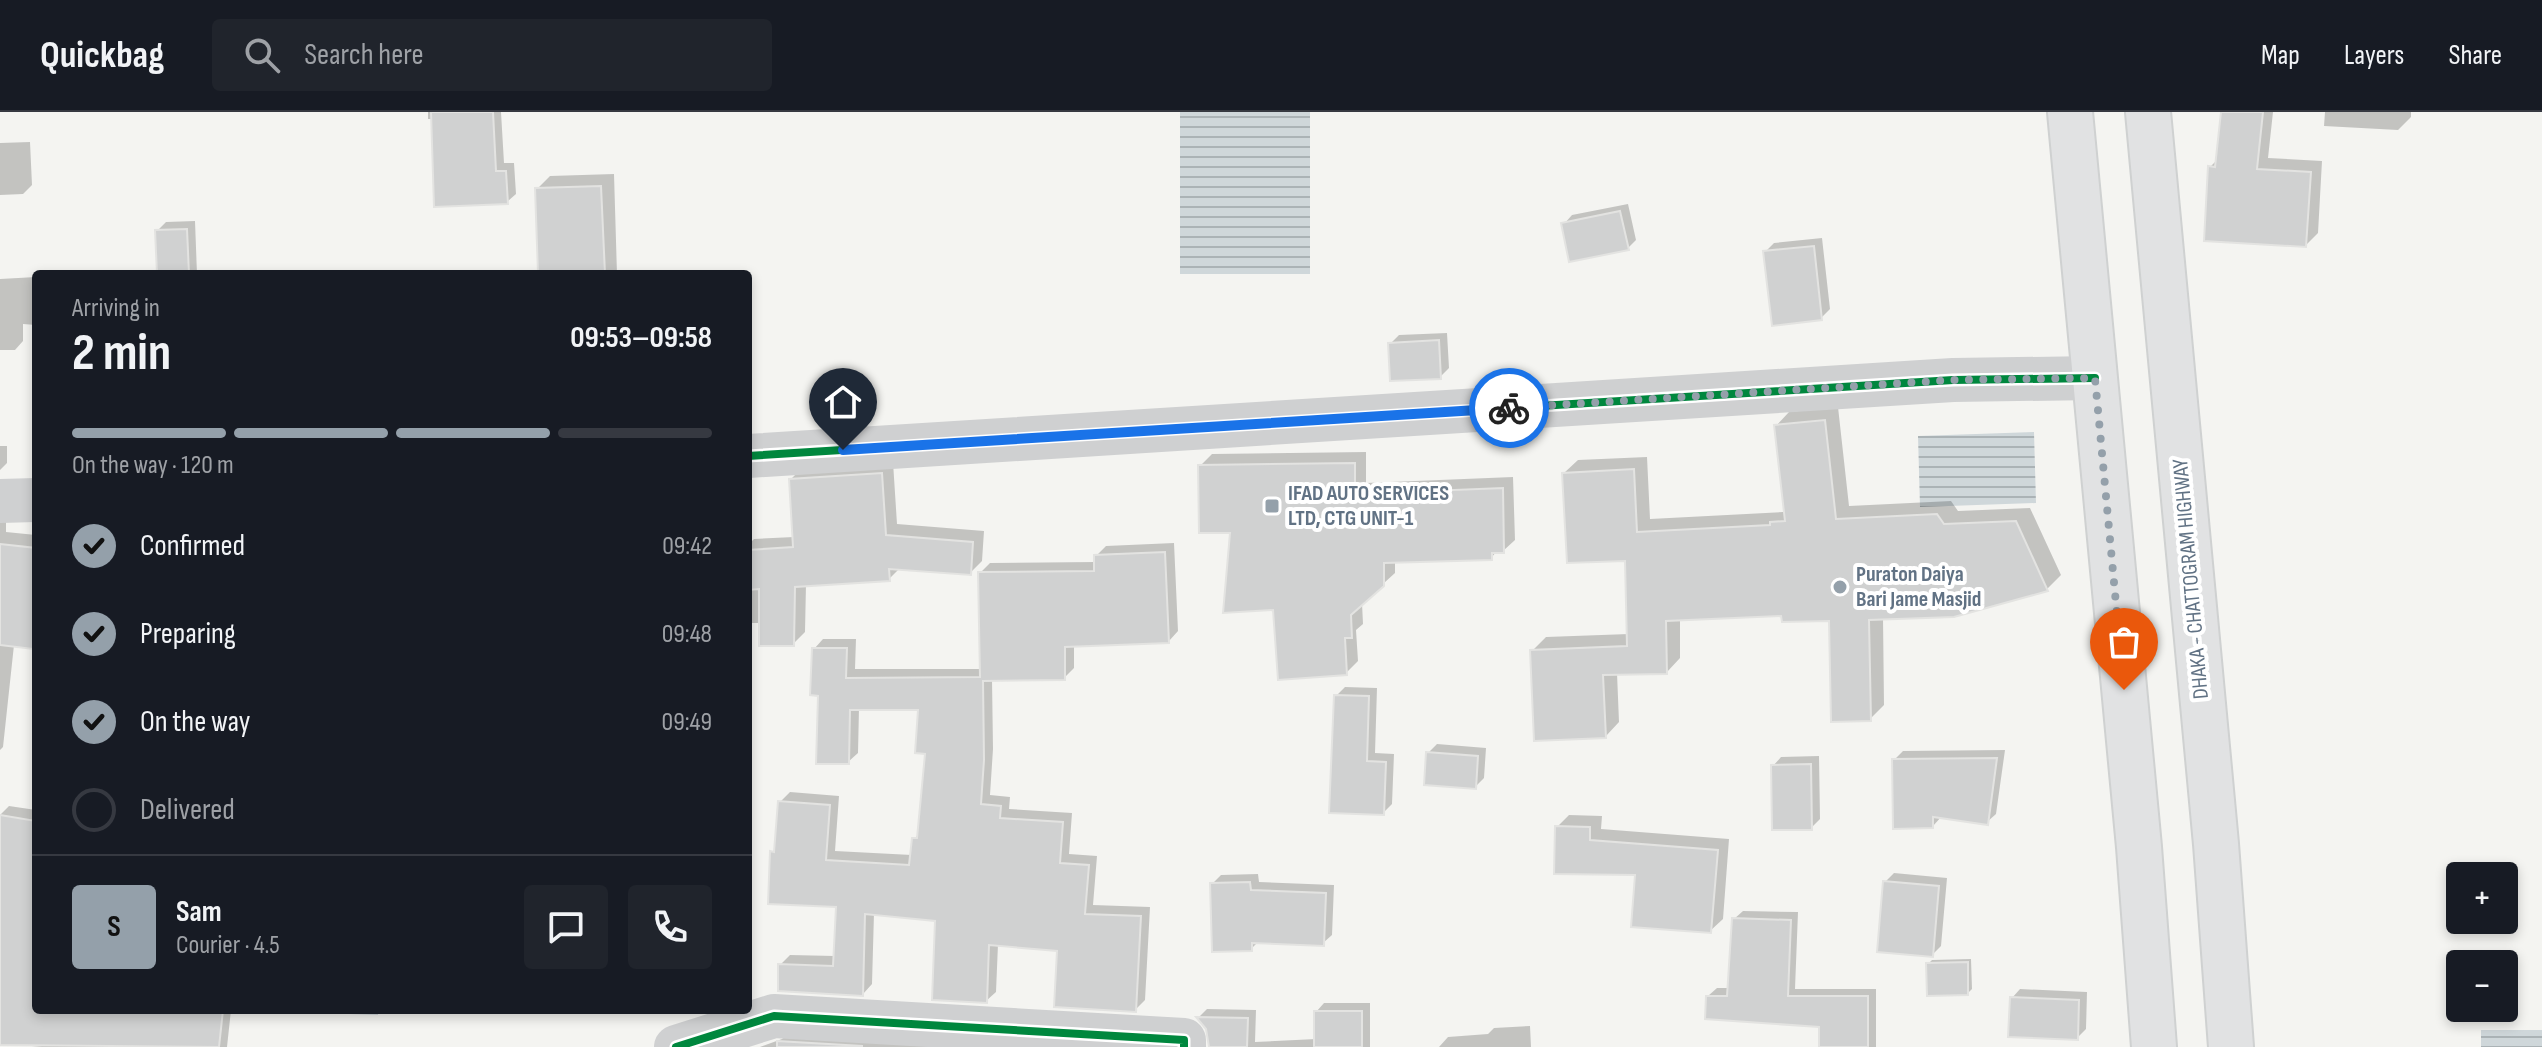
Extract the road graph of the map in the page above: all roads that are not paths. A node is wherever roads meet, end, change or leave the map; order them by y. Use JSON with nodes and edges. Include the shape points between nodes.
{"nodes":[{"id":1,"x":2070,"y":112,"type":"edge"},
{"id":2,"x":2148,"y":112,"type":"edge"},
{"id":3,"x":2095,"y":378,"type":"junction"},
{"id":4,"x":752,"y":456,"type":"edge"},
{"id":5,"x":32,"y":500,"type":"edge"},
{"id":6,"x":0,"y":501,"type":"edge"},
{"id":7,"x":676,"y":1047,"type":"edge"},
{"id":8,"x":1184,"y":1047,"type":"edge"},
{"id":9,"x":2154,"y":1047,"type":"edge"},
{"id":10,"x":2231,"y":1047,"type":"edge"}],
"edges":[{"from":1,"to":3,"type":"highway"},
{"from":2,"to":10,"type":"highway","name":"DHAKA - CHATTOGRAM HIGHWAY"},
{"from":3,"to":4,"type":"street","via":[[1953,380]]},
{"from":3,"to":9,"type":"highway"},
{"from":5,"to":6,"type":"street"},
{"from":7,"to":8,"type":"street","via":[[774,1016],[1184,1040]]}]}
